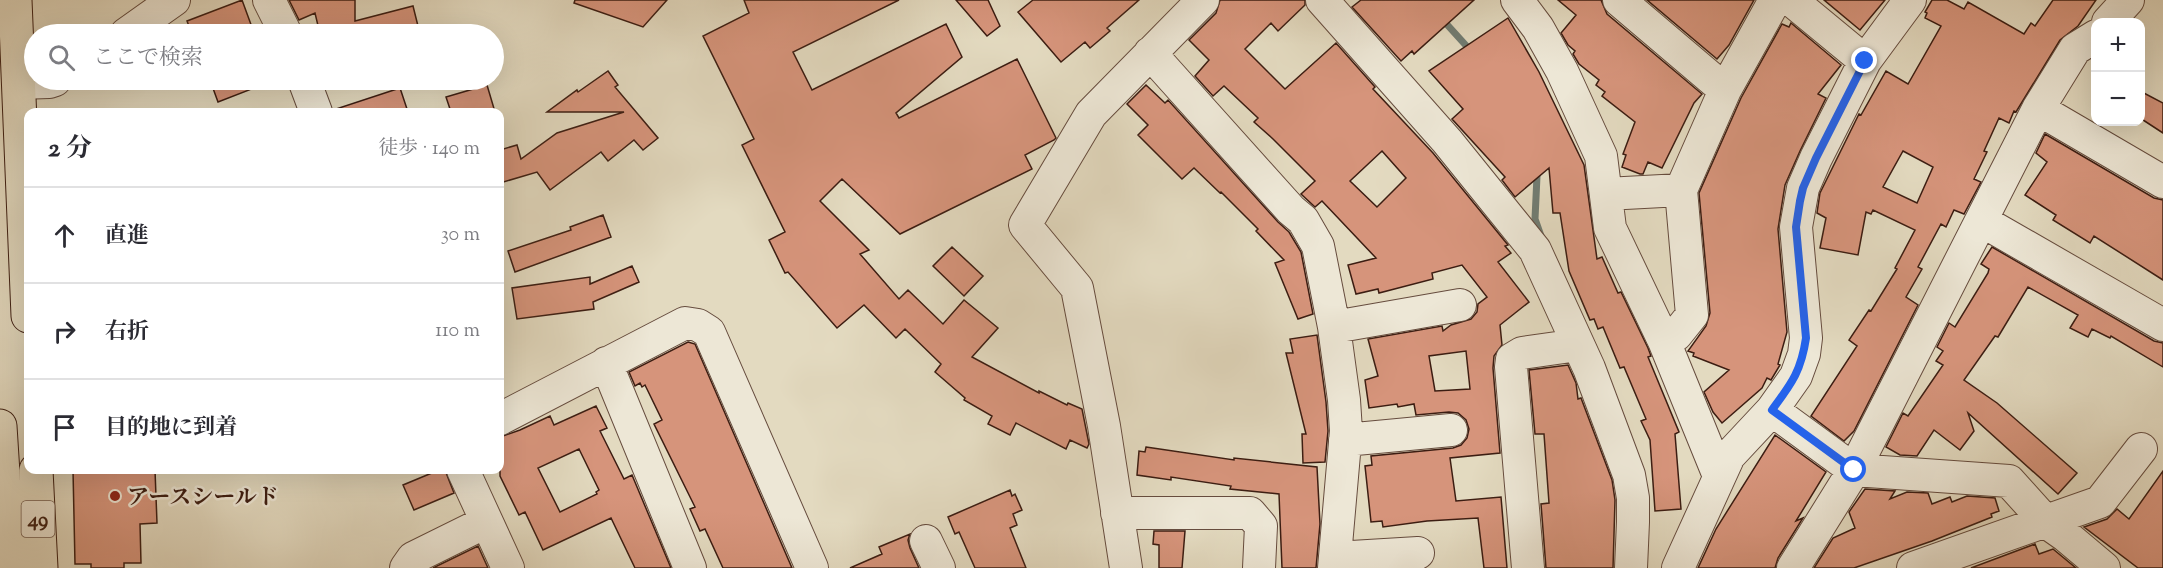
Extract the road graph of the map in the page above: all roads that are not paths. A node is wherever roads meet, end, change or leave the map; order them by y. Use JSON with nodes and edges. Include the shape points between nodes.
{"nodes":[{"id":1,"x":15,"y":0,"type":"edge"},
{"id":2,"x":20,"y":0,"type":"edge"},
{"id":3,"x":174,"y":0,"type":"edge"},
{"id":4,"x":269,"y":0,"type":"edge"},
{"id":5,"x":1322,"y":0,"type":"edge"},
{"id":6,"x":1517,"y":0,"type":"edge"},
{"id":7,"x":1619,"y":0,"type":"edge"},
{"id":8,"x":1774,"y":0,"type":"edge"},
{"id":9,"x":1791,"y":0,"type":"edge"},
{"id":10,"x":1910,"y":0,"type":"edge"},
{"id":11,"x":2128,"y":0,"type":"edge"},
{"id":12,"x":1195,"y":2,"type":"edge"},
{"id":13,"x":2112,"y":18,"type":"edge"},
{"id":14,"x":140,"y":24,"type":"edge"},
{"id":15,"x":281,"y":24,"type":"edge"},
{"id":16,"x":2091,"y":39,"type":"edge"},
{"id":17,"x":1150,"y":53,"type":"junction"},
{"id":18,"x":1865,"y":61,"type":"junction"},
{"id":19,"x":19,"y":83,"type":"junction"},
{"id":20,"x":24,"y":83,"type":"edge"},
{"id":21,"x":308,"y":90,"type":"edge"},
{"id":22,"x":1725,"y":90,"type":"junction"},
{"id":23,"x":314,"y":108,"type":"edge"},
{"id":24,"x":2038,"y":110,"type":"junction"},
{"id":25,"x":2163,"y":182,"type":"edge"},
{"id":26,"x":1681,"y":190,"type":"junction"},
{"id":27,"x":1606,"y":194,"type":"junction"},
{"id":28,"x":24,"y":212,"type":"edge"},
{"id":29,"x":1982,"y":221,"type":"junction"},
{"id":30,"x":1460,"y":305,"type":"dead end"},
{"id":31,"x":2163,"y":325,"type":"edge"},
{"id":32,"x":1334,"y":327,"type":"junction"},
{"id":33,"x":1664,"y":341,"type":"junction"},
{"id":34,"x":1578,"y":345,"type":"junction"},
{"id":35,"x":606,"y":363,"type":"junction"},
{"id":36,"x":1772,"y":410,"type":"junction"},
{"id":37,"x":504,"y":417,"type":"edge"},
{"id":38,"x":0,"y":426,"type":"edge"},
{"id":39,"x":1451,"y":430,"type":"dead end"},
{"id":40,"x":1345,"y":440,"type":"junction"},
{"id":41,"x":2141,"y":449,"type":"dead end"},
{"id":42,"x":1854,"y":470,"type":"junction"},
{"id":43,"x":36,"y":474,"type":"edge"},
{"id":44,"x":465,"y":474,"type":"edge"},
{"id":45,"x":1719,"y":476,"type":"junction"},
{"id":46,"x":1117,"y":513,"type":"junction"},
{"id":47,"x":486,"y":522,"type":"junction"},
{"id":48,"x":2046,"y":522,"type":"junction"},
{"id":49,"x":1418,"y":553,"type":"dead end"},
{"id":50,"x":1334,"y":563,"type":"edge"},
{"id":51,"x":9,"y":568,"type":"edge"},
{"id":52,"x":40,"y":568,"type":"edge"},
{"id":53,"x":406,"y":568,"type":"edge"},
{"id":54,"x":508,"y":568,"type":"edge"},
{"id":55,"x":690,"y":568,"type":"edge"},
{"id":56,"x":812,"y":568,"type":"edge"},
{"id":57,"x":1125,"y":568,"type":"edge"},
{"id":58,"x":1259,"y":568,"type":"edge"},
{"id":59,"x":1528,"y":568,"type":"edge"},
{"id":60,"x":1631,"y":568,"type":"edge"},
{"id":61,"x":1678,"y":568,"type":"edge"},
{"id":62,"x":1793,"y":568,"type":"edge"},
{"id":63,"x":1913,"y":568,"type":"edge"},
{"id":64,"x":2104,"y":568,"type":"edge"}],
"edges":[{"from":1,"to":19,"type":"highway"},
{"from":2,"to":19,"type":"highway"},
{"from":3,"to":14,"type":"street"},
{"from":4,"to":15,"type":"street"},
{"from":5,"to":34,"type":"street","via":[[1448,141],[1535,250]]},
{"from":6,"to":27,"type":"street","via":[[1562,71],[1602,156]]},
{"from":7,"to":22,"type":"street"},
{"from":8,"to":22,"type":"street"},
{"from":9,"to":18,"type":"street"},
{"from":10,"to":18,"type":"street"},
{"from":11,"to":13,"type":"street"},
{"from":12,"to":17,"type":"street"},
{"from":16,"to":24,"type":"street","via":[[2075,49]]},
{"from":17,"to":32,"type":"street","via":[[1312,232]]},
{"from":17,"to":46,"type":"street","via":[[1091,114],[1025,225],[1077,288]]},
{"from":18,"to":36,"type":"street","via":[[1803,188],[1796,227],[1806,338],[1804,354],[1796,376]]},
{"from":19,"to":20,"type":"street"},
{"from":19,"to":28,"type":"highway"},
{"from":21,"to":23,"type":"street"},
{"from":22,"to":26,"type":"street"},
{"from":24,"to":25,"type":"street"},
{"from":24,"to":29,"type":"street"},
{"from":26,"to":27,"type":"street"},
{"from":26,"to":33,"type":"street","via":[[1692,315],[1676,335]]},
{"from":27,"to":33,"type":"street","via":[[1610,228]]},
{"from":29,"to":31,"type":"street"},
{"from":29,"to":42,"type":"street"},
{"from":30,"to":32,"type":"street"},
{"from":32,"to":40,"type":"street"},
{"from":33,"to":45,"type":"street"},
{"from":34,"to":59,"type":"street","via":[[1522,353],[1512,359],[1510,367]]},
{"from":34,"to":60,"type":"street","via":[[1629,475],[1633,498]]},
{"from":35,"to":37,"type":"street"},
{"from":35,"to":55,"type":"street"},
{"from":35,"to":56,"type":"street","via":[[685,323],[709,332]]},
{"from":36,"to":42,"type":"street"},
{"from":36,"to":45,"type":"street","via":[[1729,456]]},
{"from":38,"to":51,"type":"highway","number":"49"},
{"from":39,"to":40,"type":"street"},
{"from":40,"to":50,"type":"street"},
{"from":41,"to":48,"type":"street","via":[[2100,502]]},
{"from":42,"to":48,"type":"street","via":[[2009,482]]},
{"from":42,"to":62,"type":"street"},
{"from":43,"to":52,"type":"highway","number":"49"},
{"from":44,"to":47,"type":"street"},
{"from":45,"to":61,"type":"street"},
{"from":46,"to":57,"type":"street"},
{"from":46,"to":58,"type":"street","via":[[1250,513],[1261,526]]},
{"from":47,"to":53,"type":"street","via":[[413,558]]},
{"from":47,"to":54,"type":"street"},
{"from":48,"to":63,"type":"street"},
{"from":48,"to":64,"type":"street"},
{"from":49,"to":50,"type":"street"}]}
